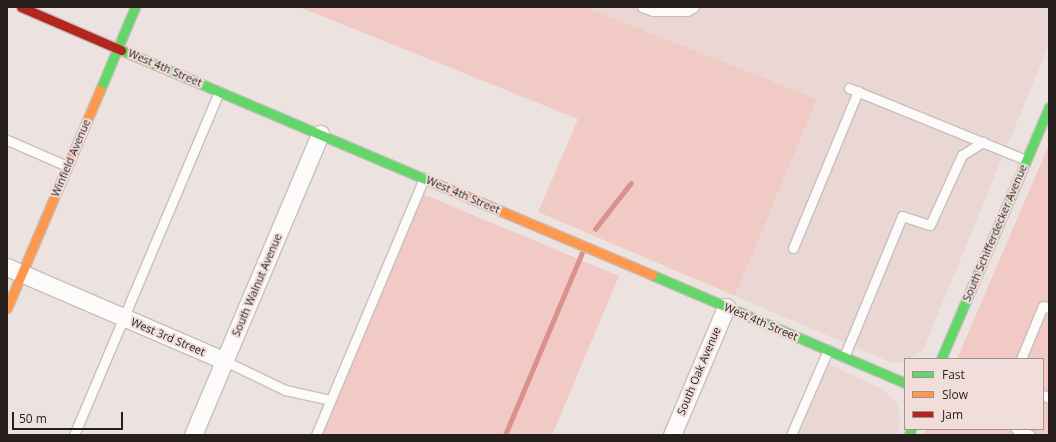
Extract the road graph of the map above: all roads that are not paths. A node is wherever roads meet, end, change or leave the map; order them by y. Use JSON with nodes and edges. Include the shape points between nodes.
{"nodes":[{"id":1,"x":21,"y":7,"type":"edge"},
{"id":2,"x":135,"y":7,"type":"edge"},
{"id":3,"x":642,"y":7,"type":"edge"},
{"id":4,"x":694,"y":7,"type":"edge"},
{"id":5,"x":117,"y":48,"type":"junction"},
{"id":6,"x":849,"y":88,"type":"dead end"},
{"id":7,"x":219,"y":91,"type":"junction"},
{"id":8,"x":858,"y":91,"type":"junction"},
{"id":9,"x":1049,"y":107,"type":"edge"},
{"id":10,"x":320,"y":134,"type":"junction"},
{"id":11,"x":7,"y":140,"type":"edge"},
{"id":12,"x":983,"y":142,"type":"junction"},
{"id":13,"x":1026,"y":160,"type":"junction"},
{"id":14,"x":67,"y":166,"type":"junction"},
{"id":15,"x":424,"y":178,"type":"junction"},
{"id":16,"x":793,"y":248,"type":"dead end"},
{"id":17,"x":14,"y":270,"type":"edge"},
{"id":18,"x":726,"y":307,"type":"junction"},
{"id":19,"x":7,"y":308,"type":"edge"},
{"id":20,"x":1049,"y":308,"type":"edge"},
{"id":21,"x":124,"y":317,"type":"junction"},
{"id":22,"x":828,"y":350,"type":"junction"},
{"id":23,"x":844,"y":357,"type":"junction"},
{"id":24,"x":941,"y":358,"type":"edge"},
{"id":25,"x":1021,"y":358,"type":"edge"},
{"id":26,"x":225,"y":361,"type":"junction"},
{"id":27,"x":904,"y":383,"type":"edge"},
{"id":28,"x":330,"y":400,"type":"junction"},
{"id":29,"x":1018,"y":430,"type":"edge"},
{"id":30,"x":74,"y":435,"type":"edge"},
{"id":31,"x":193,"y":435,"type":"edge"},
{"id":32,"x":316,"y":435,"type":"edge"},
{"id":33,"x":672,"y":435,"type":"edge"},
{"id":34,"x":792,"y":435,"type":"edge"},
{"id":35,"x":1030,"y":435,"type":"edge"}],
"edges":[{"from":1,"to":5,"type":"street","name":"West 4th Street"},
{"from":2,"to":5,"type":"street","name":"Winfield Avenue"},
{"from":3,"to":4,"type":"lane","via":[[653,11],[687,11]]},
{"from":5,"to":7,"type":"street","name":"West 4th Street"},
{"from":5,"to":14,"type":"street","name":"Winfield Avenue"},
{"from":6,"to":8,"type":"lane"},
{"from":7,"to":10,"type":"street","name":"West 4th Street"},
{"from":7,"to":21,"type":"lane"},
{"from":8,"to":12,"type":"lane"},
{"from":8,"to":16,"type":"lane"},
{"from":9,"to":13,"type":"street","name":"South Schifferdecker Avenue"},
{"from":10,"to":15,"type":"street","name":"West 4th Street"},
{"from":10,"to":26,"type":"street","name":"South Walnut Avenue"},
{"from":11,"to":14,"type":"lane"},
{"from":12,"to":13,"type":"lane"},
{"from":12,"to":23,"type":"lane","via":[[962,155],[930,225],[902,216]]},
{"from":13,"to":24,"type":"street","name":"South Schifferdecker Avenue"},
{"from":14,"to":17,"type":"street","name":"Winfield Avenue"},
{"from":15,"to":18,"type":"street","name":"West 4th Street"},
{"from":15,"to":28,"type":"lane"},
{"from":17,"to":19,"type":"street","name":"Winfield Avenue"},
{"from":17,"to":21,"type":"street","name":"West 3rd Street"},
{"from":18,"to":22,"type":"street","name":"West 4th Street"},
{"from":18,"to":33,"type":"street","name":"South Oak Avenue"},
{"from":20,"to":25,"type":"lane","via":[[1043,306]]},
{"from":21,"to":26,"type":"street","name":"West 3rd Street"},
{"from":21,"to":30,"type":"lane"},
{"from":22,"to":23,"type":"street","name":"West 4th Street"},
{"from":22,"to":34,"type":"lane"},
{"from":23,"to":27,"type":"street","name":"West 4th Street"},
{"from":26,"to":28,"type":"lane","name":"West 3rd Street","via":[[285,390]]},
{"from":26,"to":31,"type":"street","name":"South Walnut Avenue"},
{"from":28,"to":32,"type":"lane"},
{"from":29,"to":35,"type":"lane"}]}
